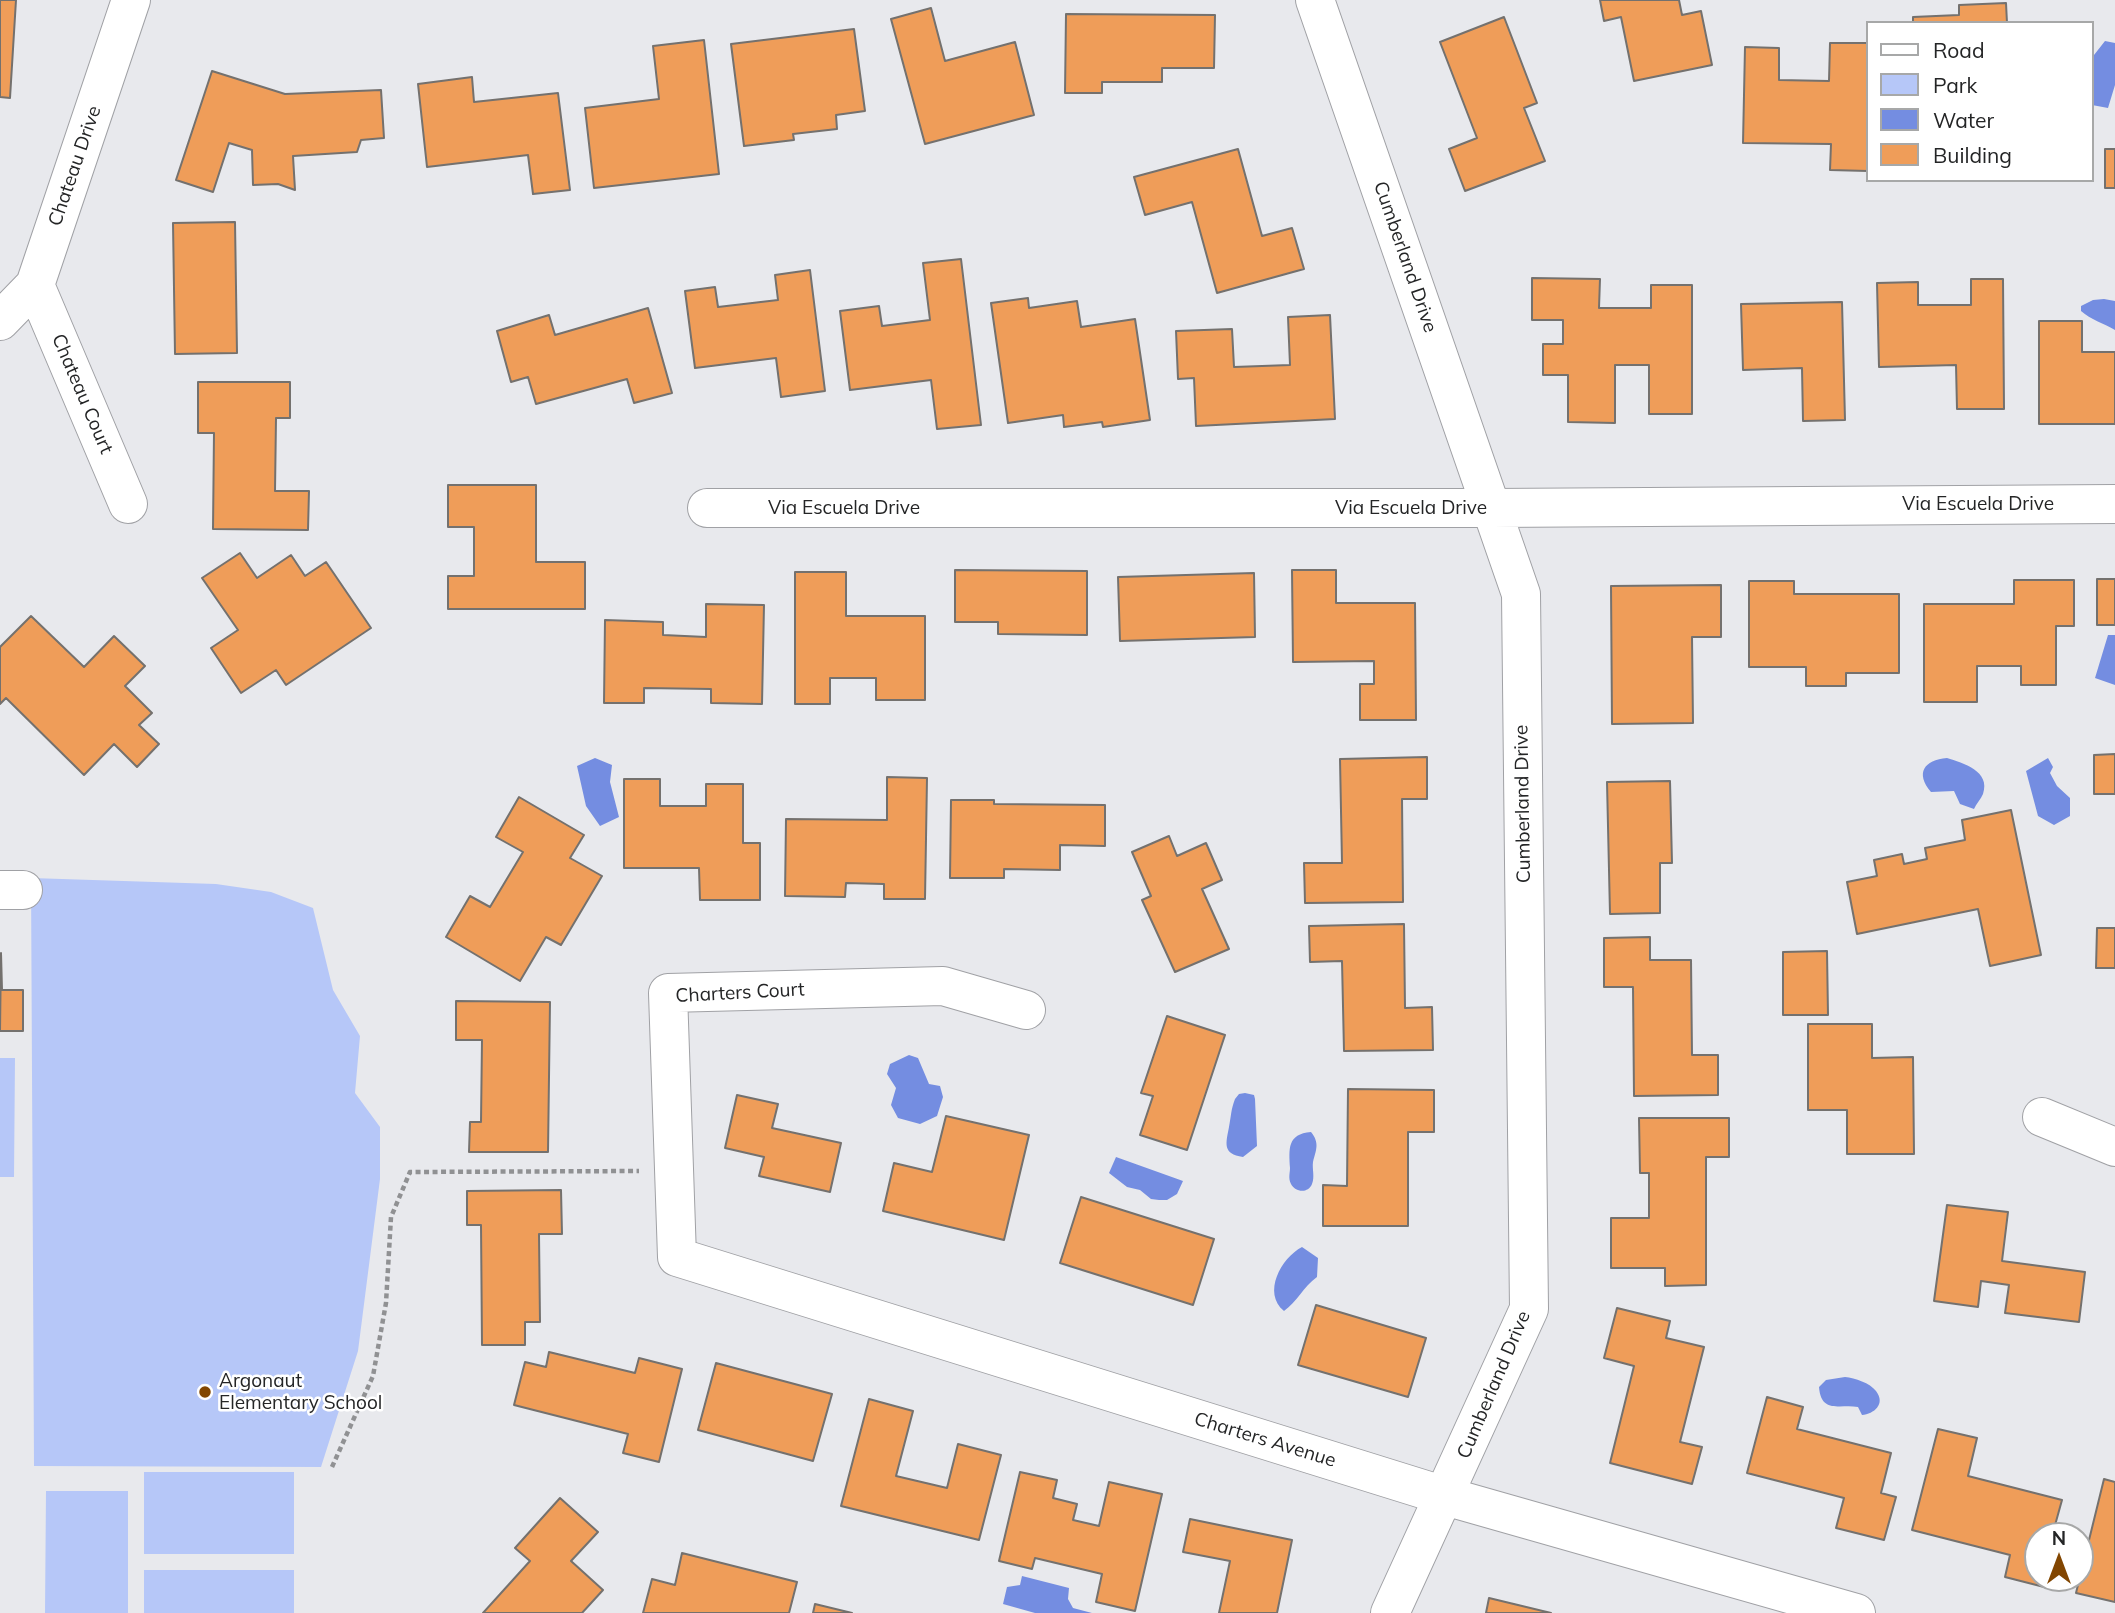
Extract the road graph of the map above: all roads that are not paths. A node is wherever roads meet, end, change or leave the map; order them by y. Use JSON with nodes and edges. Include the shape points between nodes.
{"nodes":[{"id":1,"x":131,"y":0,"type":"edge"},
{"id":2,"x":1315,"y":0,"type":"edge"},
{"id":3,"x":35,"y":285,"type":"junction"},
{"id":4,"x":0,"y":321,"type":"edge"},
{"id":5,"x":2115,"y":503,"type":"edge"},
{"id":6,"x":128,"y":504,"type":"dead end"},
{"id":7,"x":706,"y":508,"type":"dead end"},
{"id":8,"x":1492,"y":508,"type":"junction"},
{"id":9,"x":1026,"y":1010,"type":"dead end"},
{"id":10,"x":2042,"y":1117,"type":"dead end"},
{"id":11,"x":2115,"y":1147,"type":"edge"},
{"id":12,"x":677,"y":1256,"type":"joint"},
{"id":13,"x":1445,"y":1496,"type":"junction"},
{"id":14,"x":1390,"y":1613,"type":"edge"},
{"id":15,"x":1856,"y":1613,"type":"edge"}],
"edges":[{"from":1,"to":3,"type":"street","name":"Chateau Drive"},
{"from":2,"to":8,"type":"street","name":"Cumberland Drive"},
{"from":3,"to":4,"type":"street","name":"Chateau Drive"},
{"from":3,"to":6,"type":"street","name":"Chateau Court"},
{"from":5,"to":8,"type":"street","name":"Via Escuela Drive"},
{"from":7,"to":8,"type":"street","name":"Via Escuela Drive"},
{"from":8,"to":13,"type":"street","name":"Cumberland Drive","via":[[1521,594],[1529,1309]]},
{"from":9,"to":12,"type":"street","name":"Charters Court","via":[[943,986],[668,993]]},
{"from":10,"to":11,"type":"street"},
{"from":12,"to":13,"type":"street","name":"Charters Avenue"},
{"from":13,"to":14,"type":"street","name":"Cumberland Drive"},
{"from":13,"to":15,"type":"street","name":"Charters Avenue"}]}
